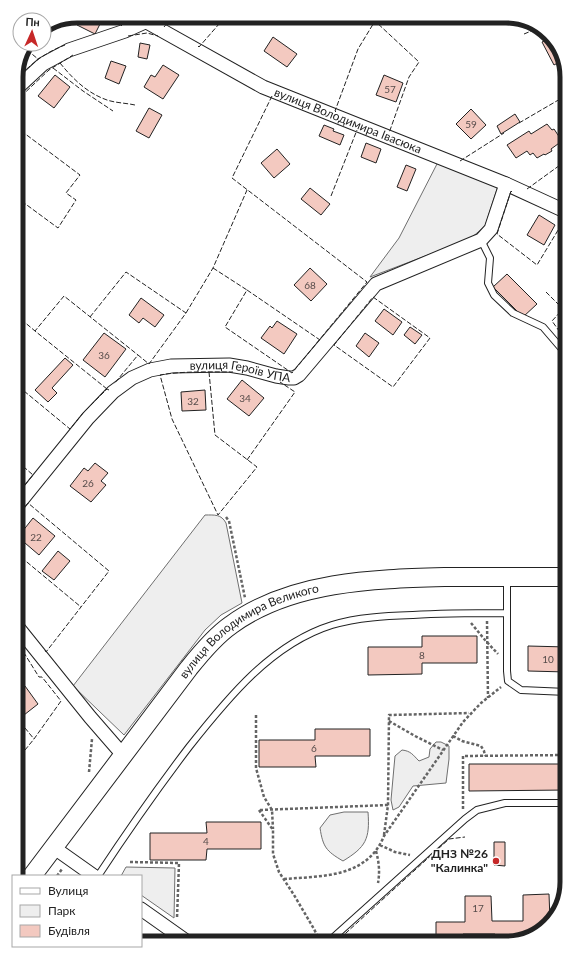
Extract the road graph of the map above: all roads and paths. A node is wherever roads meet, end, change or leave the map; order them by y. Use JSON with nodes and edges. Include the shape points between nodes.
{"nodes":[{"id":1,"x":131,"y":23,"type":"edge"},
{"id":2,"x":147,"y":23,"type":"edge"},
{"id":3,"x":23,"y":83,"type":"edge"},
{"id":4,"x":506,"y":184,"type":"junction"},
{"id":5,"x":560,"y":209,"type":"edge"},
{"id":6,"x":481,"y":240,"type":"junction"},
{"id":7,"x":560,"y":347,"type":"edge"},
{"id":8,"x":23,"y":498,"type":"edge"},
{"id":9,"x":226,"y":517,"type":"dead end"},
{"id":10,"x":507,"y":576,"type":"junction"},
{"id":11,"x":560,"y":577,"type":"edge"},
{"id":12,"x":248,"y":613,"type":"junction"},
{"id":13,"x":463,"y":613,"type":"junction"},
{"id":14,"x":487,"y":613,"type":"junction"},
{"id":15,"x":507,"y":613,"type":"junction"},
{"id":16,"x":23,"y":634,"type":"edge"},
{"id":17,"x":487,"y":643,"type":"junction"},
{"id":18,"x":507,"y":663,"type":"junction"},
{"id":19,"x":508,"y":681,"type":"junction"},
{"id":20,"x":560,"y":692,"type":"edge"},
{"id":21,"x":488,"y":698,"type":"junction"},
{"id":22,"x":470,"y":713,"type":"junction"},
{"id":23,"x":256,"y":716,"type":"dead end"},
{"id":24,"x":90,"y":717,"type":"junction"},
{"id":25,"x":389,"y":721,"type":"junction"},
{"id":26,"x":453,"y":736,"type":"junction"},
{"id":27,"x":443,"y":750,"type":"junction"},
{"id":28,"x":123,"y":755,"type":"junction"},
{"id":29,"x":560,"y":755,"type":"edge"},
{"id":30,"x":485,"y":756,"type":"junction"},
{"id":31,"x":89,"y":775,"type":"dead end"},
{"id":32,"x":560,"y":803,"type":"edge"},
{"id":33,"x":388,"y":805,"type":"junction"},
{"id":34,"x":272,"y":810,"type":"junction"},
{"id":35,"x":464,"y":821,"type":"junction"},
{"id":36,"x":273,"y":830,"type":"junction"},
{"id":37,"x":384,"y":836,"type":"junction"},
{"id":38,"x":380,"y":845,"type":"junction"},
{"id":39,"x":53,"y":847,"type":"junction"},
{"id":40,"x":376,"y":851,"type":"junction"},
{"id":41,"x":423,"y":858,"type":"junction"},
{"id":42,"x":130,"y":862,"type":"dead end"},
{"id":43,"x":33,"y":875,"type":"edge"},
{"id":44,"x":93,"y":875,"type":"edge"},
{"id":45,"x":99,"y":875,"type":"edge"},
{"id":46,"x":284,"y":879,"type":"junction"},
{"id":47,"x":375,"y":900,"type":"junction"},
{"id":48,"x":142,"y":910,"type":"edge"},
{"id":49,"x":177,"y":918,"type":"dead end"},
{"id":50,"x":179,"y":936,"type":"edge"},
{"id":51,"x":317,"y":936,"type":"edge"},
{"id":52,"x":335,"y":936,"type":"edge"}],
"edges":[{"from":1,"to":3,"type":"street","via":[[43,64]]},
{"from":2,"to":4,"type":"street","name":"вулиця Володимира Івасюка","via":[[263,87]]},
{"from":4,"to":5,"type":"street","name":"вулиця Володимира Івасюка"},
{"from":4,"to":6,"type":"street","via":[[491,229]]},
{"from":6,"to":7,"type":"lane","via":[[490,258],[488,283],[494,295],[513,313],[543,327]]},
{"from":6,"to":8,"type":"street","name":"вулиця Героїв УПА","via":[[382,280],[370,288],[300,376],[276,376],[229,365],[171,366],[150,370],[132,378],[113,392],[88,418]]},
{"from":9,"to":12,"type":"path"},
{"from":10,"to":11,"type":"street","name":"вулиця Володимира Великого"},
{"from":10,"to":12,"type":"street","name":"вулиця Володимира Великого","via":[[387,578],[352,582],[296,594]]},
{"from":10,"to":15,"type":"lane"},
{"from":12,"to":28,"type":"street","name":"вулиця Володимира Великого","via":[[229,625],[203,651]]},
{"from":13,"to":14,"type":"lane"},
{"from":13,"to":17,"type":"path"},
{"from":13,"to":45,"type":"lane","via":[[388,616],[345,621],[313,633],[263,664],[224,703],[171,771]]},
{"from":14,"to":15,"type":"lane"},
{"from":14,"to":17,"type":"path"},
{"from":15,"to":18,"type":"lane"},
{"from":16,"to":24,"type":"street"},
{"from":17,"to":18,"type":"path"},
{"from":17,"to":21,"type":"path"},
{"from":18,"to":19,"type":"lane"},
{"from":19,"to":20,"type":"lane","via":[[521,690]]},
{"from":19,"to":21,"type":"path"},
{"from":21,"to":22,"type":"path"},
{"from":22,"to":25,"type":"path","via":[[389,715]]},
{"from":22,"to":26,"type":"path"},
{"from":23,"to":34,"type":"path","via":[[256,768],[264,796]]},
{"from":24,"to":28,"type":"street"},
{"from":24,"to":31,"type":"path","via":[[92,735]]},
{"from":25,"to":27,"type":"path"},
{"from":25,"to":33,"type":"path"},
{"from":26,"to":27,"type":"path"},
{"from":26,"to":30,"type":"path","via":[[481,746]]},
{"from":27,"to":37,"type":"path"},
{"from":28,"to":39,"type":"street","name":"вулиця Володимира Великого"},
{"from":29,"to":30,"type":"path"},
{"from":30,"to":35,"type":"path","via":[[463,756]]},
{"from":32,"to":35,"type":"lane","via":[[504,804],[478,810]]},
{"from":33,"to":34,"type":"path"},
{"from":33,"to":37,"type":"path"},
{"from":34,"to":36,"type":"path"},
{"from":34,"to":36,"type":"path","via":[[259,810]]},
{"from":35,"to":41,"type":"lane"},
{"from":36,"to":46,"type":"path","via":[[276,864]]},
{"from":37,"to":38,"type":"path"},
{"from":38,"to":40,"type":"path"},
{"from":38,"to":41,"type":"path","via":[[395,852]]},
{"from":39,"to":43,"type":"street","name":"вулиця Володимира Великого"},
{"from":39,"to":44,"type":"street"},
{"from":40,"to":46,"type":"path","via":[[360,866],[331,875]]},
{"from":40,"to":47,"type":"path","via":[[379,875]]},
{"from":41,"to":47,"type":"lane"},
{"from":42,"to":49,"type":"path","via":[[179,863]]},
{"from":46,"to":51,"type":"path"},
{"from":47,"to":52,"type":"lane"},
{"from":48,"to":50,"type":"street"}]}
